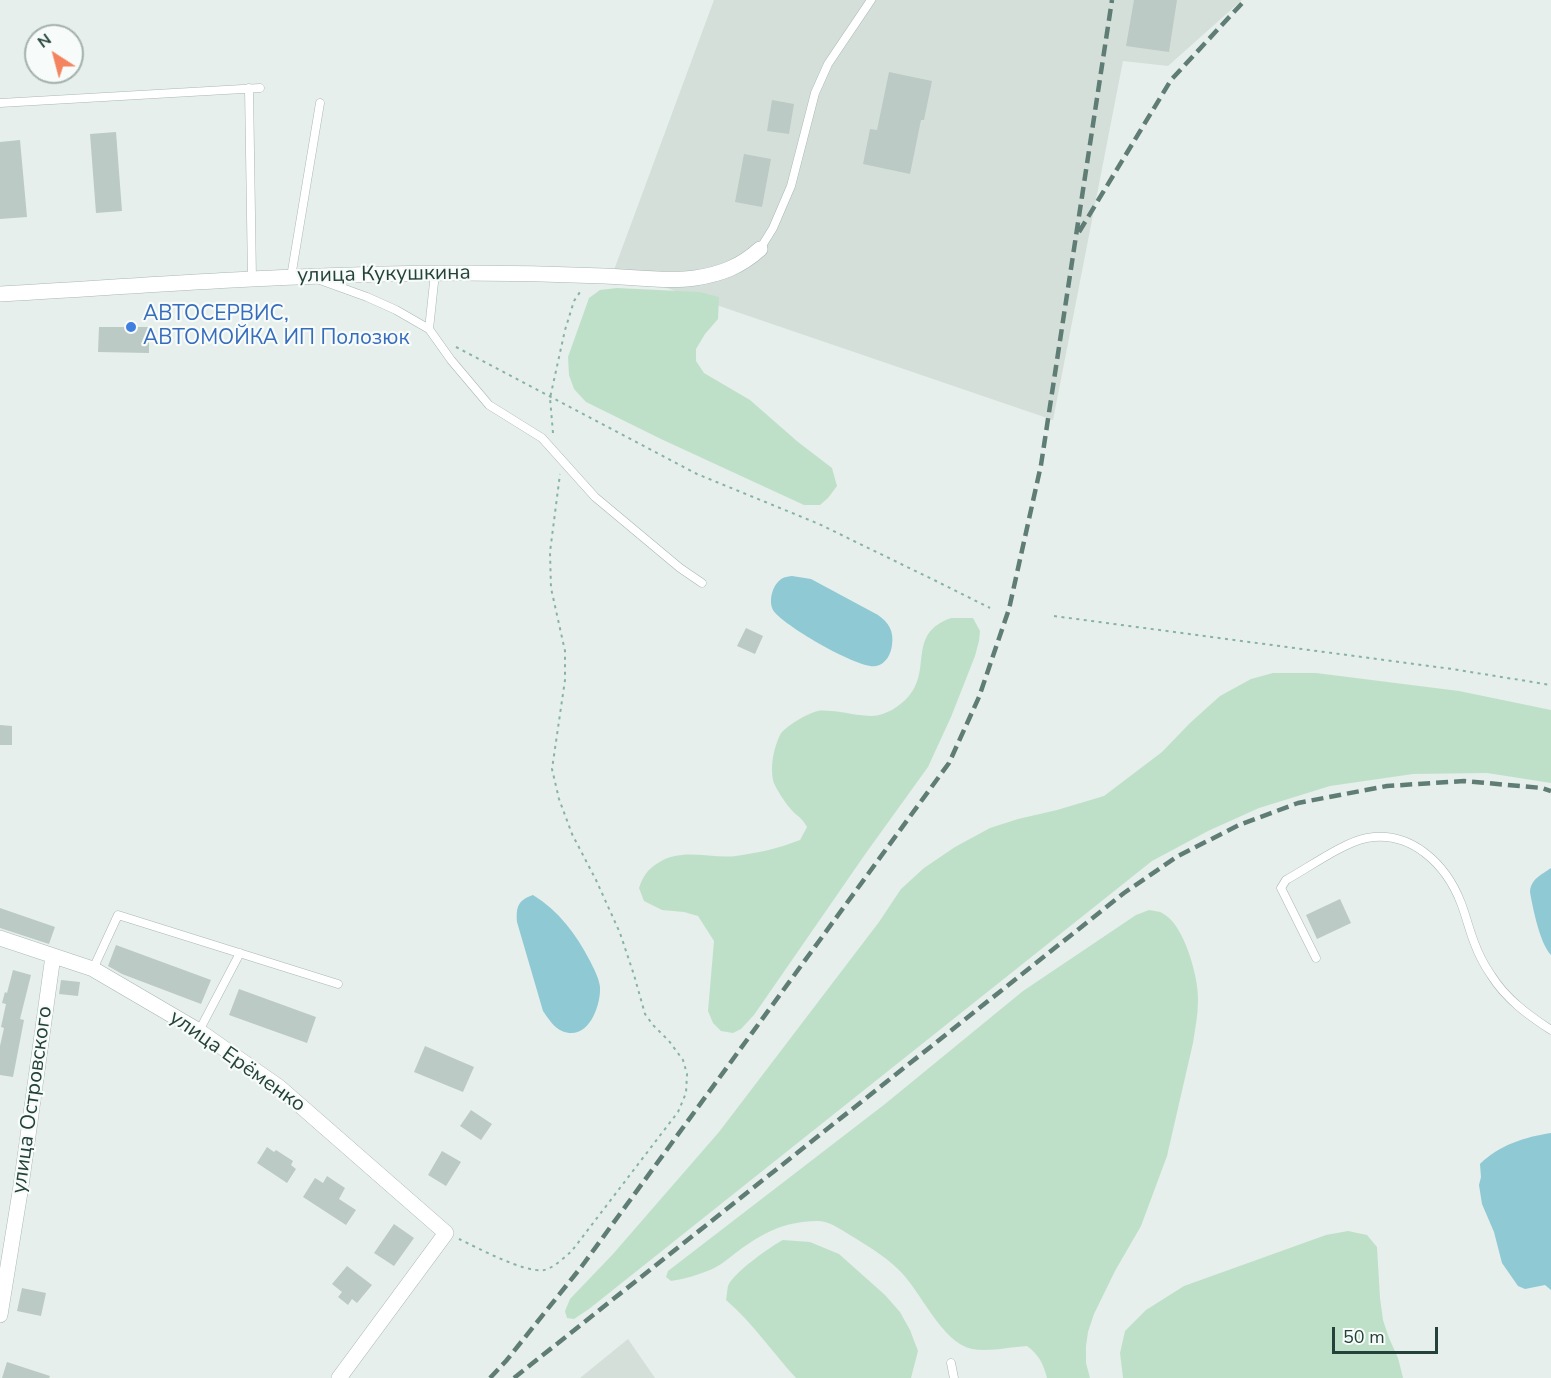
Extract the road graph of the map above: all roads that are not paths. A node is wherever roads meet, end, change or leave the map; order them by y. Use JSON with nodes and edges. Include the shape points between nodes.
{"nodes":[{"id":1,"x":871,"y":0,"type":"edge"},
{"id":2,"x":249,"y":88,"type":"junction"},
{"id":3,"x":260,"y":88,"type":"dead end"},
{"id":4,"x":0,"y":103,"type":"edge"},
{"id":5,"x":320,"y":103,"type":"dead end"},
{"id":6,"x":759,"y":249,"type":"joint"},
{"id":7,"x":435,"y":273,"type":"junction"},
{"id":8,"x":308,"y":276,"type":"junction"},
{"id":9,"x":291,"y":277,"type":"junction"},
{"id":10,"x":252,"y":279,"type":"junction"},
{"id":11,"x":0,"y":294,"type":"edge"},
{"id":12,"x":429,"y":329,"type":"junction"},
{"id":13,"x":702,"y":583,"type":"dead end"},
{"id":14,"x":0,"y":938,"type":"edge"},
{"id":15,"x":240,"y":953,"type":"junction"},
{"id":16,"x":52,"y":956,"type":"junction"},
{"id":17,"x":1316,"y":958,"type":"dead end"},
{"id":18,"x":93,"y":969,"type":"junction"},
{"id":19,"x":338,"y":984,"type":"dead end"},
{"id":20,"x":1551,"y":1030,"type":"edge"},
{"id":21,"x":199,"y":1031,"type":"junction"},
{"id":22,"x":0,"y":1315,"type":"edge"},
{"id":23,"x":951,"y":1363,"type":"dead end"},
{"id":24,"x":339,"y":1378,"type":"edge"},
{"id":25,"x":954,"y":1378,"type":"edge"}],
"edges":[{"from":1,"to":6,"type":"lane","via":[[828,64],[815,93],[791,186]]},
{"from":2,"to":3,"type":"lane"},
{"from":2,"to":4,"type":"lane"},
{"from":2,"to":10,"type":"lane"},
{"from":5,"to":9,"type":"lane"},
{"from":6,"to":7,"type":"street","name":"улица Кукушкина","via":[[739,266],[693,279]]},
{"from":7,"to":8,"type":"street","name":"улица Кукушкина"},
{"from":7,"to":12,"type":"lane"},
{"from":8,"to":9,"type":"street","name":"улица Кукушкина"},
{"from":8,"to":12,"type":"lane","via":[[367,297]]},
{"from":9,"to":10,"type":"street","name":"улица Кукушкина"},
{"from":10,"to":11,"type":"street","name":"улица Кукушкина"},
{"from":12,"to":13,"type":"lane","via":[[489,405],[542,438],[603,504]]},
{"from":14,"to":16,"type":"street","name":"улица Ерёменко"},
{"from":15,"to":18,"type":"lane","via":[[118,915]]},
{"from":15,"to":19,"type":"lane"},
{"from":15,"to":21,"type":"lane"},
{"from":16,"to":18,"type":"street","name":"улица Ерёменко"},
{"from":16,"to":22,"type":"street","name":"улица Островского"},
{"from":17,"to":20,"type":"lane","via":[[1281,888],[1286,880],[1351,843],[1390,837],[1409,842],[1448,876],[1474,943],[1504,993]]},
{"from":18,"to":21,"type":"street","name":"улица Ерёменко"},
{"from":21,"to":24,"type":"street","name":"улица Ерёменко","via":[[279,1087],[446,1233]]},
{"from":23,"to":25,"type":"lane"}]}
